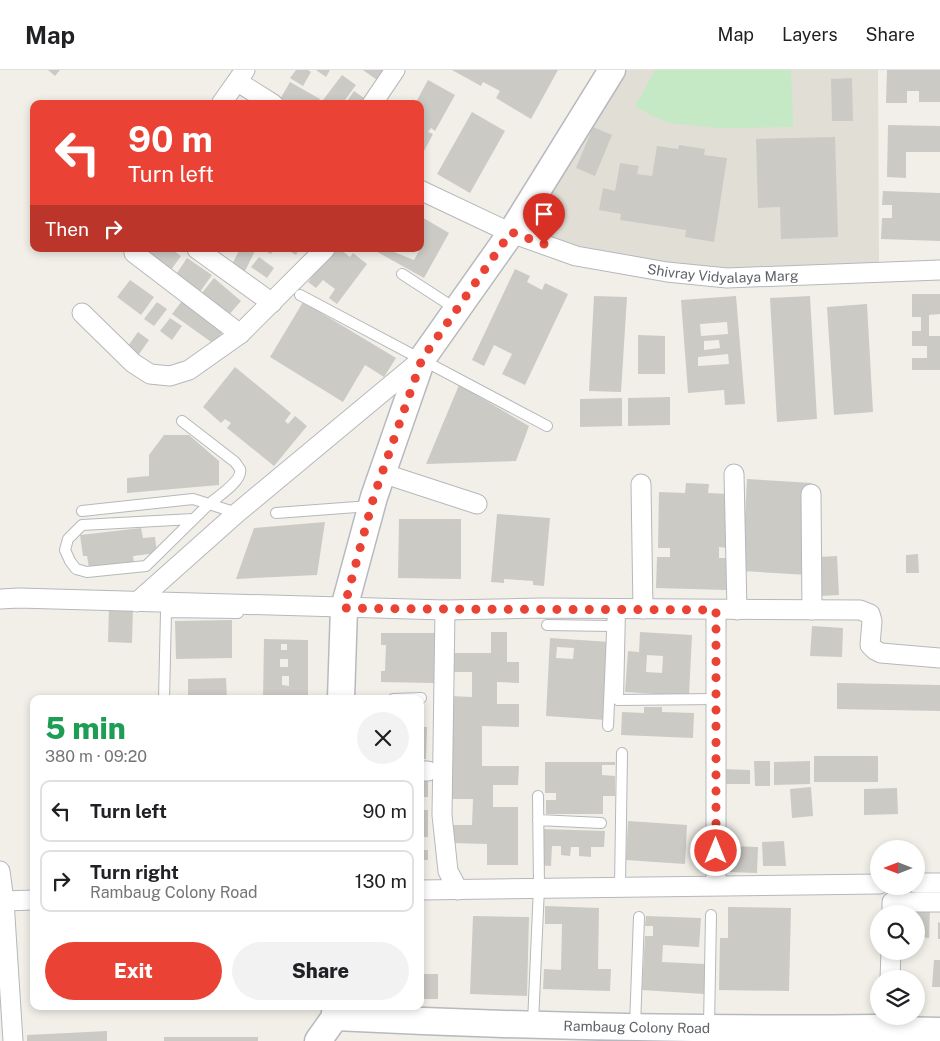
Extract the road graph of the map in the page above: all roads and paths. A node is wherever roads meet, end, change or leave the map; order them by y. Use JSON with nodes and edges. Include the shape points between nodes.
{"nodes":[{"id":1,"x":395,"y":70,"type":"edge"},
{"id":2,"x":612,"y":70,"type":"edge"},
{"id":3,"x":241,"y":76,"type":"edge"},
{"id":4,"x":224,"y":100,"type":"edge"},
{"id":5,"x":268,"y":100,"type":"edge"},
{"id":6,"x":375,"y":100,"type":"edge"},
{"id":7,"x":424,"y":192,"type":"edge"},
{"id":8,"x":511,"y":232,"type":"junction"},
{"id":9,"x":201,"y":252,"type":"edge"},
{"id":10,"x":321,"y":252,"type":"edge"},
{"id":11,"x":134,"y":253,"type":"dead end"},
{"id":12,"x":940,"y":270,"type":"edge"},
{"id":13,"x":402,"y":274,"type":"dead end"},
{"id":14,"x":300,"y":295,"type":"dead end"},
{"id":15,"x":272,"y":303,"type":"junction"},
{"id":16,"x":457,"y":310,"type":"junction"},
{"id":17,"x":82,"y":313,"type":"dead end"},
{"id":18,"x":240,"y":334,"type":"junction"},
{"id":19,"x":422,"y":359,"type":"junction"},
{"id":20,"x":182,"y":421,"type":"dead end"},
{"id":21,"x":547,"y":426,"type":"dead end"},
{"id":22,"x":382,"y":473,"type":"junction"},
{"id":23,"x":734,"y":474,"type":"dead end"},
{"id":24,"x":641,"y":484,"type":"dead end"},
{"id":25,"x":811,"y":494,"type":"dead end"},
{"id":26,"x":209,"y":504,"type":"junction"},
{"id":27,"x":477,"y":504,"type":"dead end"},
{"id":28,"x":372,"y":506,"type":"junction"},
{"id":29,"x":82,"y":511,"type":"dead end"},
{"id":30,"x":237,"y":513,"type":"junction"},
{"id":31,"x":276,"y":513,"type":"dead end"},
{"id":32,"x":193,"y":519,"type":"junction"},
{"id":33,"x":0,"y":599,"type":"edge"},
{"id":34,"x":138,"y":602,"type":"junction"},
{"id":35,"x":254,"y":605,"type":"junction"},
{"id":36,"x":344,"y":608,"type":"junction"},
{"id":37,"x":643,"y":609,"type":"junction"},
{"id":38,"x":445,"y":610,"type":"junction"},
{"id":39,"x":716,"y":610,"type":"junction"},
{"id":40,"x":737,"y":610,"type":"junction"},
{"id":41,"x":812,"y":610,"type":"junction"},
{"id":42,"x":615,"y":615,"type":"junction"},
{"id":43,"x":547,"y":625,"type":"dead end"},
{"id":44,"x":940,"y":658,"type":"edge"},
{"id":45,"x":164,"y":695,"type":"edge"},
{"id":46,"x":341,"y":695,"type":"edge"},
{"id":47,"x":716,"y":699,"type":"junction"},
{"id":48,"x":608,"y":726,"type":"dead end"},
{"id":49,"x":622,"y":753,"type":"dead end"},
{"id":50,"x":538,"y":796,"type":"dead end"},
{"id":51,"x":538,"y":820,"type":"junction"},
{"id":52,"x":601,"y":823,"type":"dead end"},
{"id":53,"x":0,"y":871,"type":"edge"},
{"id":54,"x":925,"y":883,"type":"edge"},
{"id":55,"x":940,"y":883,"type":"edge"},
{"id":56,"x":870,"y":884,"type":"edge"},
{"id":57,"x":716,"y":885,"type":"junction"},
{"id":58,"x":620,"y":886,"type":"junction"},
{"id":59,"x":539,"y":887,"type":"junction"},
{"id":60,"x":424,"y":890,"type":"edge"},
{"id":61,"x":458,"y":890,"type":"junction"},
{"id":62,"x":30,"y":900,"type":"edge"},
{"id":63,"x":4,"y":901,"type":"junction"},
{"id":64,"x":940,"y":902,"type":"edge"},
{"id":65,"x":892,"y":905,"type":"edge"},
{"id":66,"x":711,"y":915,"type":"dead end"},
{"id":67,"x":639,"y":916,"type":"dead end"},
{"id":68,"x":3,"y":925,"type":"edge"},
{"id":69,"x":335,"y":1012,"type":"edge"},
{"id":70,"x":533,"y":1024,"type":"junction"},
{"id":71,"x":884,"y":1025,"type":"edge"},
{"id":72,"x":896,"y":1025,"type":"edge"},
{"id":73,"x":635,"y":1026,"type":"junction"},
{"id":74,"x":701,"y":1032,"type":"edge"},
{"id":75,"x":581,"y":1033,"type":"edge"},
{"id":76,"x":930,"y":1034,"type":"edge"},
{"id":77,"x":801,"y":1035,"type":"edge"},
{"id":78,"x":12,"y":1041,"type":"edge"},
{"id":79,"x":318,"y":1041,"type":"edge"}],
"edges":[{"from":1,"to":6,"type":"street"},
{"from":2,"to":8,"type":"street"},
{"from":3,"to":4,"type":"street"},
{"from":3,"to":5,"type":"street"},
{"from":7,"to":8,"type":"street","name":"Shivray Vidyalaya Marg"},
{"from":8,"to":12,"type":"street","name":"Shivray Vidyalaya Marg","via":[[576,256],[667,272],[727,278]]},
{"from":8,"to":16,"type":"street"},
{"from":9,"to":15,"type":"street"},
{"from":10,"to":15,"type":"street"},
{"from":11,"to":18,"type":"street"},
{"from":13,"to":16,"type":"lane"},
{"from":14,"to":19,"type":"lane"},
{"from":15,"to":18,"type":"street"},
{"from":16,"to":19,"type":"street"},
{"from":17,"to":18,"type":"street","via":[[133,363],[150,374],[170,376],[189,370]]},
{"from":19,"to":21,"type":"lane"},
{"from":19,"to":22,"type":"street"},
{"from":19,"to":30,"type":"street"},
{"from":20,"to":26,"type":"lane","via":[[240,468],[236,481]]},
{"from":22,"to":27,"type":"street"},
{"from":22,"to":28,"type":"street"},
{"from":23,"to":40,"type":"street"},
{"from":24,"to":37,"type":"street"},
{"from":25,"to":41,"type":"street"},
{"from":26,"to":29,"type":"lane","via":[[193,499]]},
{"from":26,"to":30,"type":"lane"},
{"from":26,"to":32,"type":"lane"},
{"from":28,"to":31,"type":"lane"},
{"from":28,"to":36,"type":"street"},
{"from":30,"to":34,"type":"street"},
{"from":32,"to":32,"type":"lane","via":[[146,566],[86,572],[76,568],[66,550],[68,539],[82,525]]},
{"from":33,"to":34,"type":"street"},
{"from":34,"to":35,"type":"street"},
{"from":35,"to":36,"type":"street"},
{"from":35,"to":45,"type":"lane","via":[[242,614],[166,612]]},
{"from":36,"to":38,"type":"street"},
{"from":36,"to":46,"type":"street"},
{"from":37,"to":39,"type":"street"},
{"from":37,"to":42,"type":"street"},
{"from":38,"to":42,"type":"street"},
{"from":38,"to":61,"type":"street","via":[[442,815],[448,871]]},
{"from":39,"to":40,"type":"street"},
{"from":39,"to":47,"type":"street"},
{"from":40,"to":41,"type":"street"},
{"from":41,"to":44,"type":"street","via":[[860,610],[870,614],[870,645],[874,650]]},
{"from":42,"to":43,"type":"lane"},
{"from":42,"to":47,"type":"lane","via":[[618,700]]},
{"from":42,"to":48,"type":"lane"},
{"from":47,"to":57,"type":"street"},
{"from":49,"to":58,"type":"lane"},
{"from":50,"to":51,"type":"lane"},
{"from":51,"to":52,"type":"lane"},
{"from":51,"to":59,"type":"lane"},
{"from":53,"to":63,"type":"street"},
{"from":54,"to":55,"type":"street"},
{"from":56,"to":57,"type":"street"},
{"from":57,"to":58,"type":"street"},
{"from":58,"to":59,"type":"street"},
{"from":59,"to":61,"type":"street"},
{"from":59,"to":70,"type":"lane"},
{"from":60,"to":61,"type":"street"},
{"from":62,"to":63,"type":"street"},
{"from":63,"to":68,"type":"street"},
{"from":64,"to":65,"type":"street","via":[[892,902]]},
{"from":66,"to":74,"type":"lane"},
{"from":67,"to":73,"type":"lane"},
{"from":68,"to":78,"type":"street"},
{"from":69,"to":70,"type":"street","name":"Rambaug Colony Road","via":[[469,1024]]},
{"from":69,"to":79,"type":"street","name":"Rambaug Colony Road"},
{"from":70,"to":75,"type":"street","name":"Rambaug Colony Road"},
{"from":71,"to":77,"type":"street","name":"Rambaug Colony Road"},
{"from":72,"to":76,"type":"street","name":"Rambaug Colony Road"},
{"from":73,"to":74,"type":"street","name":"Rambaug Colony Road"},
{"from":73,"to":75,"type":"street","name":"Rambaug Colony Road"},
{"from":74,"to":77,"type":"street","name":"Rambaug Colony Road"}]}
